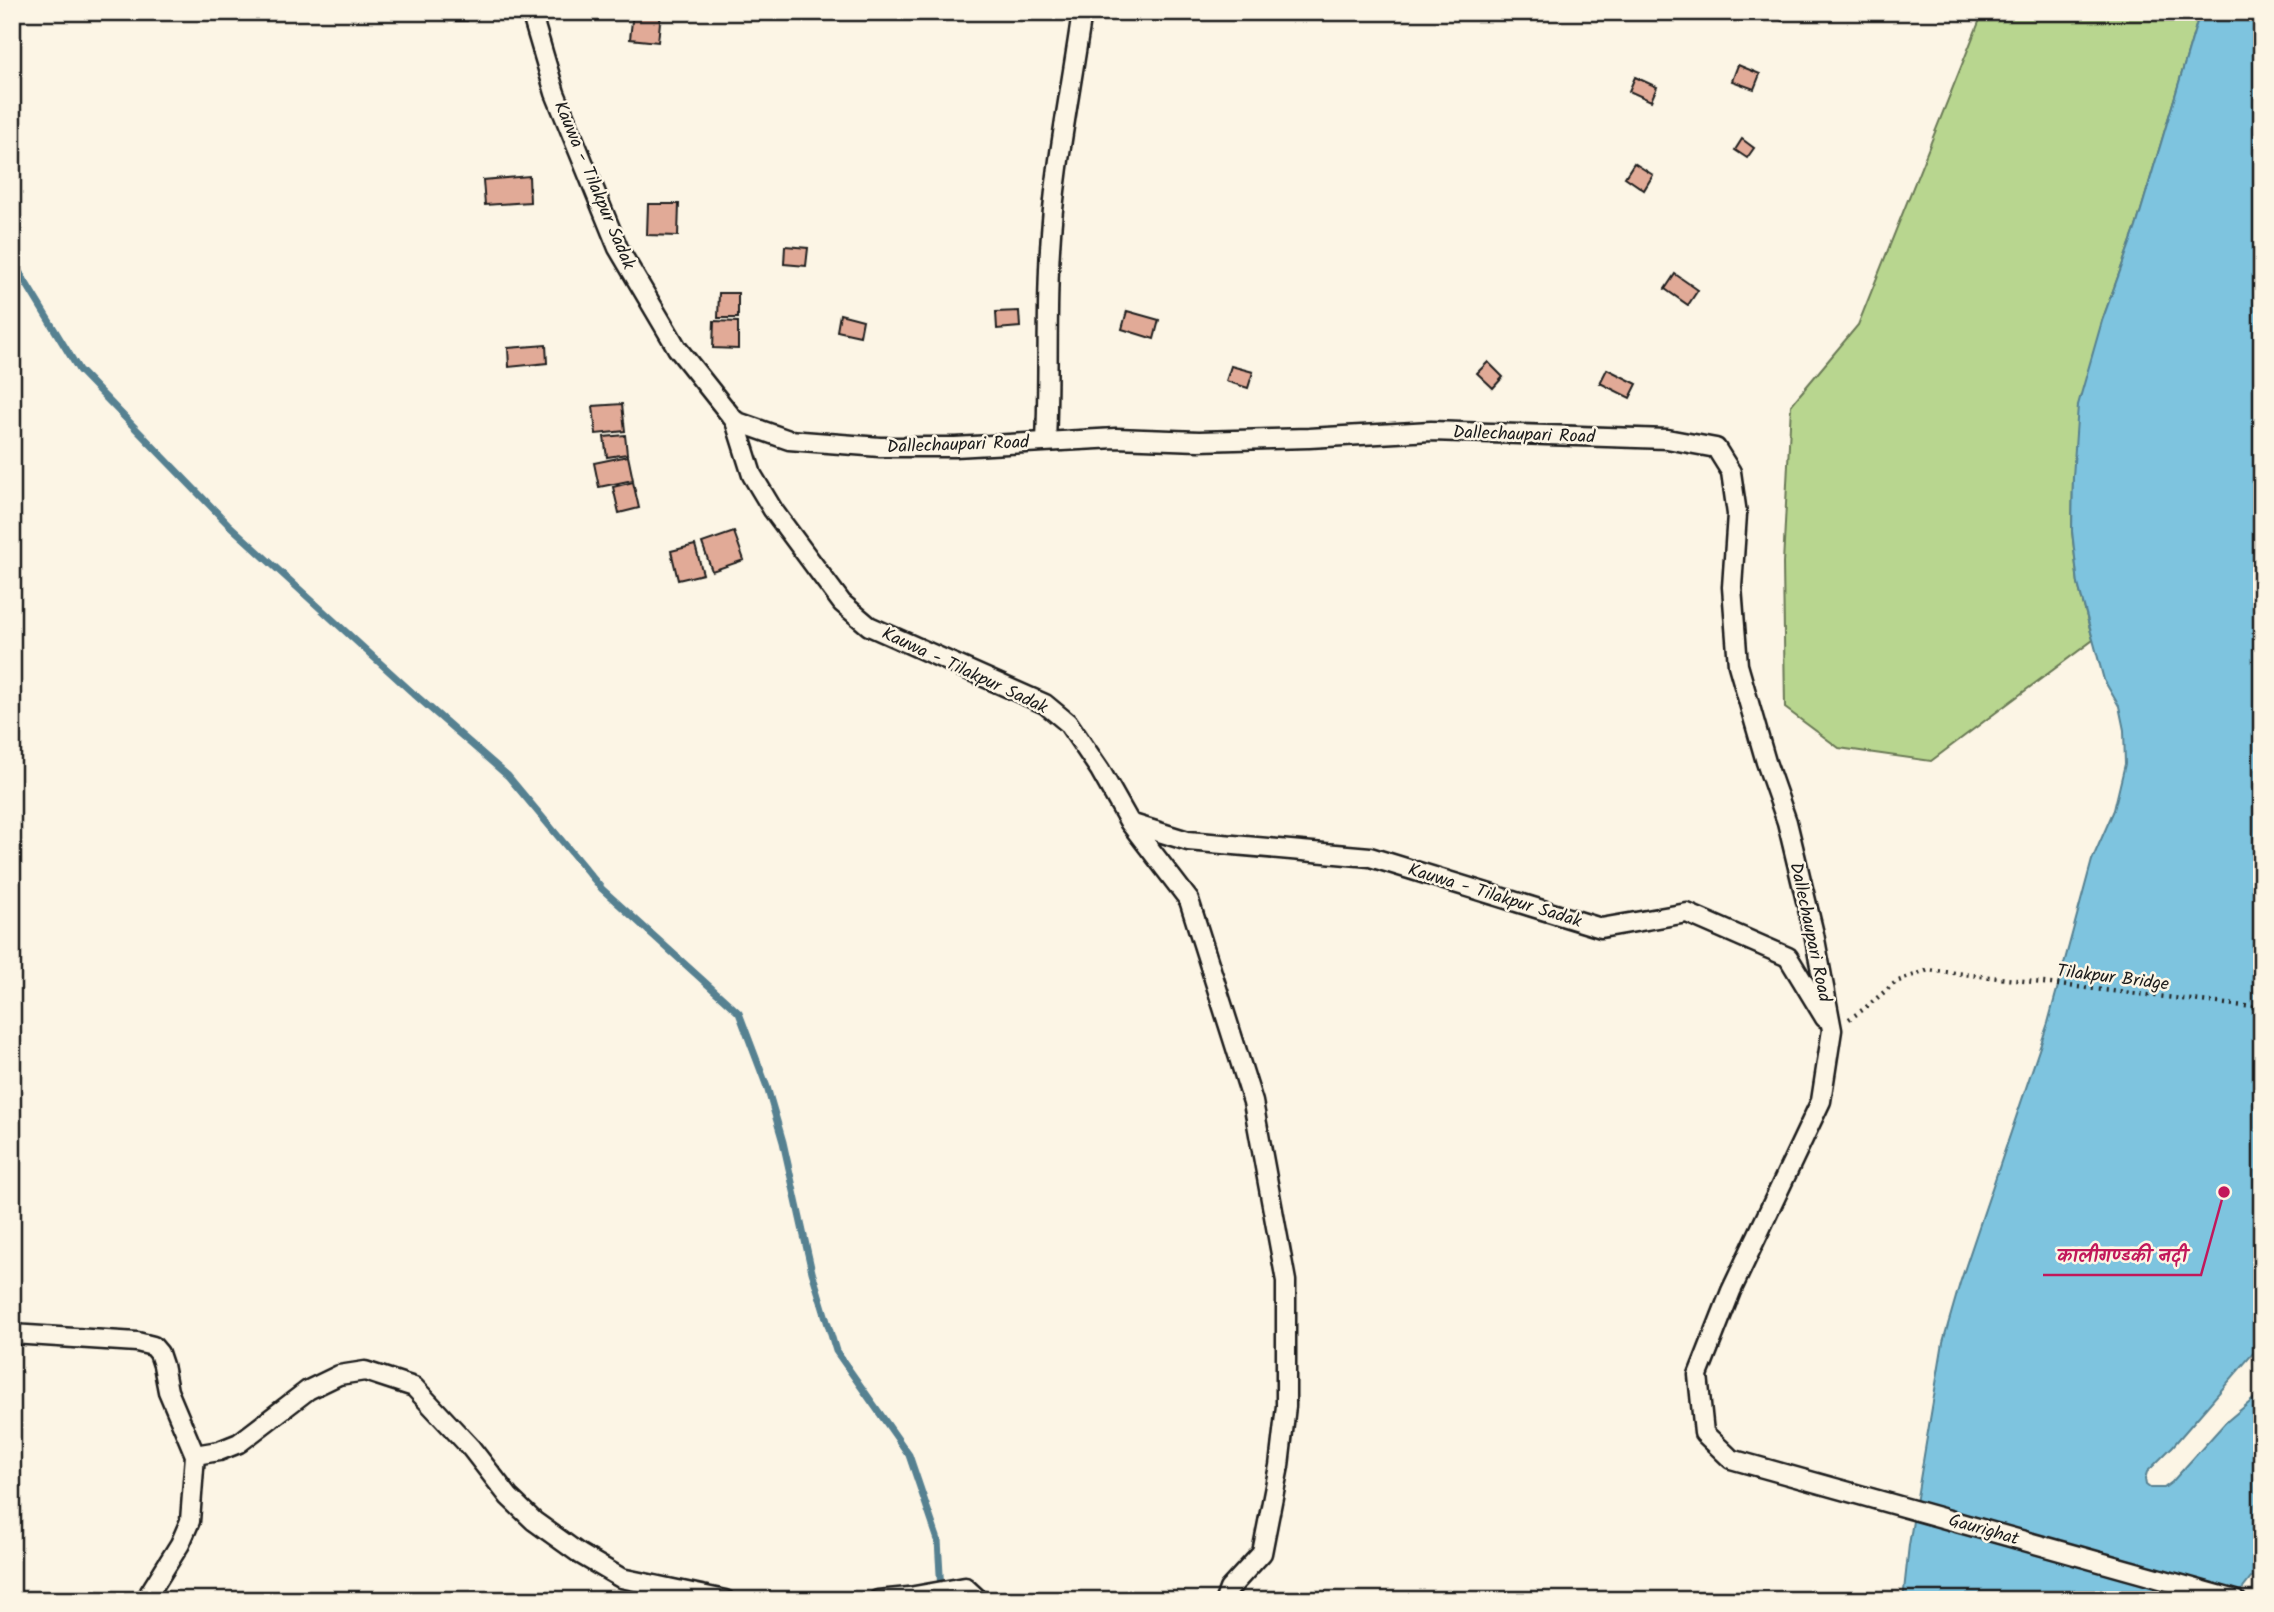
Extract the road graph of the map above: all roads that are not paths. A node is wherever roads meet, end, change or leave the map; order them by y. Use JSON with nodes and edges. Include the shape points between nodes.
{"nodes":[{"id":1,"x":531,"y":12,"type":"edge"},
{"id":2,"x":1082,"y":12,"type":"edge"},
{"id":3,"x":735,"y":421,"type":"junction"},
{"id":4,"x":1046,"y":441,"type":"junction"},
{"id":5,"x":1130,"y":823,"type":"junction"},
{"id":6,"x":1832,"y":1030,"type":"junction"},
{"id":7,"x":12,"y":1335,"type":"edge"},
{"id":8,"x":195,"y":1455,"type":"junction"},
{"id":9,"x":1731,"y":1459,"type":"joint"},
{"id":10,"x":145,"y":1600,"type":"edge"},
{"id":11,"x":725,"y":1600,"type":"edge"},
{"id":12,"x":878,"y":1600,"type":"edge"},
{"id":13,"x":979,"y":1600,"type":"edge"},
{"id":14,"x":1225,"y":1600,"type":"edge"},
{"id":15,"x":2236,"y":1600,"type":"edge"}],
"edges":[{"from":1,"to":3,"type":"street","name":"Kauwa - Tilakpur Sadak","via":[[555,93],[618,248],[677,348]]},
{"from":2,"to":4,"type":"street","via":[[1050,249]]},
{"from":3,"to":4,"type":"street","name":"Dallechaupari Road","via":[[789,440],[880,447]]},
{"from":3,"to":5,"type":"street","name":"Kauwa - Tilakpur Sadak","via":[[751,475],[842,603],[869,626],[1045,704],[1068,723]]},
{"from":4,"to":6,"type":"street","name":"Dallechaupari Road","via":[[1431,431],[1667,439],[1716,448],[1731,472],[1737,514],[1732,587],[1738,665],[1787,822]]},
{"from":5,"to":6,"type":"street","name":"Kauwa - Tilakpur Sadak","via":[[1188,841],[1370,857],[1601,928],[1687,913],[1788,957]]},
{"from":5,"to":14,"type":"street","via":[[1189,900],[1253,1102],[1286,1281],[1286,1406],[1277,1479],[1262,1553],[1229,1589]]},
{"from":6,"to":9,"type":"street","name":"Dallechaupari Road","via":[[1822,1101],[1731,1291],[1698,1375],[1704,1433]]},
{"from":7,"to":8,"type":"street","via":[[153,1346]]},
{"from":8,"to":10,"type":"street","via":[[190,1521]]},
{"from":8,"to":11,"type":"street","via":[[239,1443],[308,1390],[339,1375],[365,1371],[414,1387],[509,1497],[580,1554],[621,1578]]},
{"from":9,"to":15,"type":"street","name":"Gaurighat"},
{"from":12,"to":13,"type":"street","via":[[965,1587]]}]}
